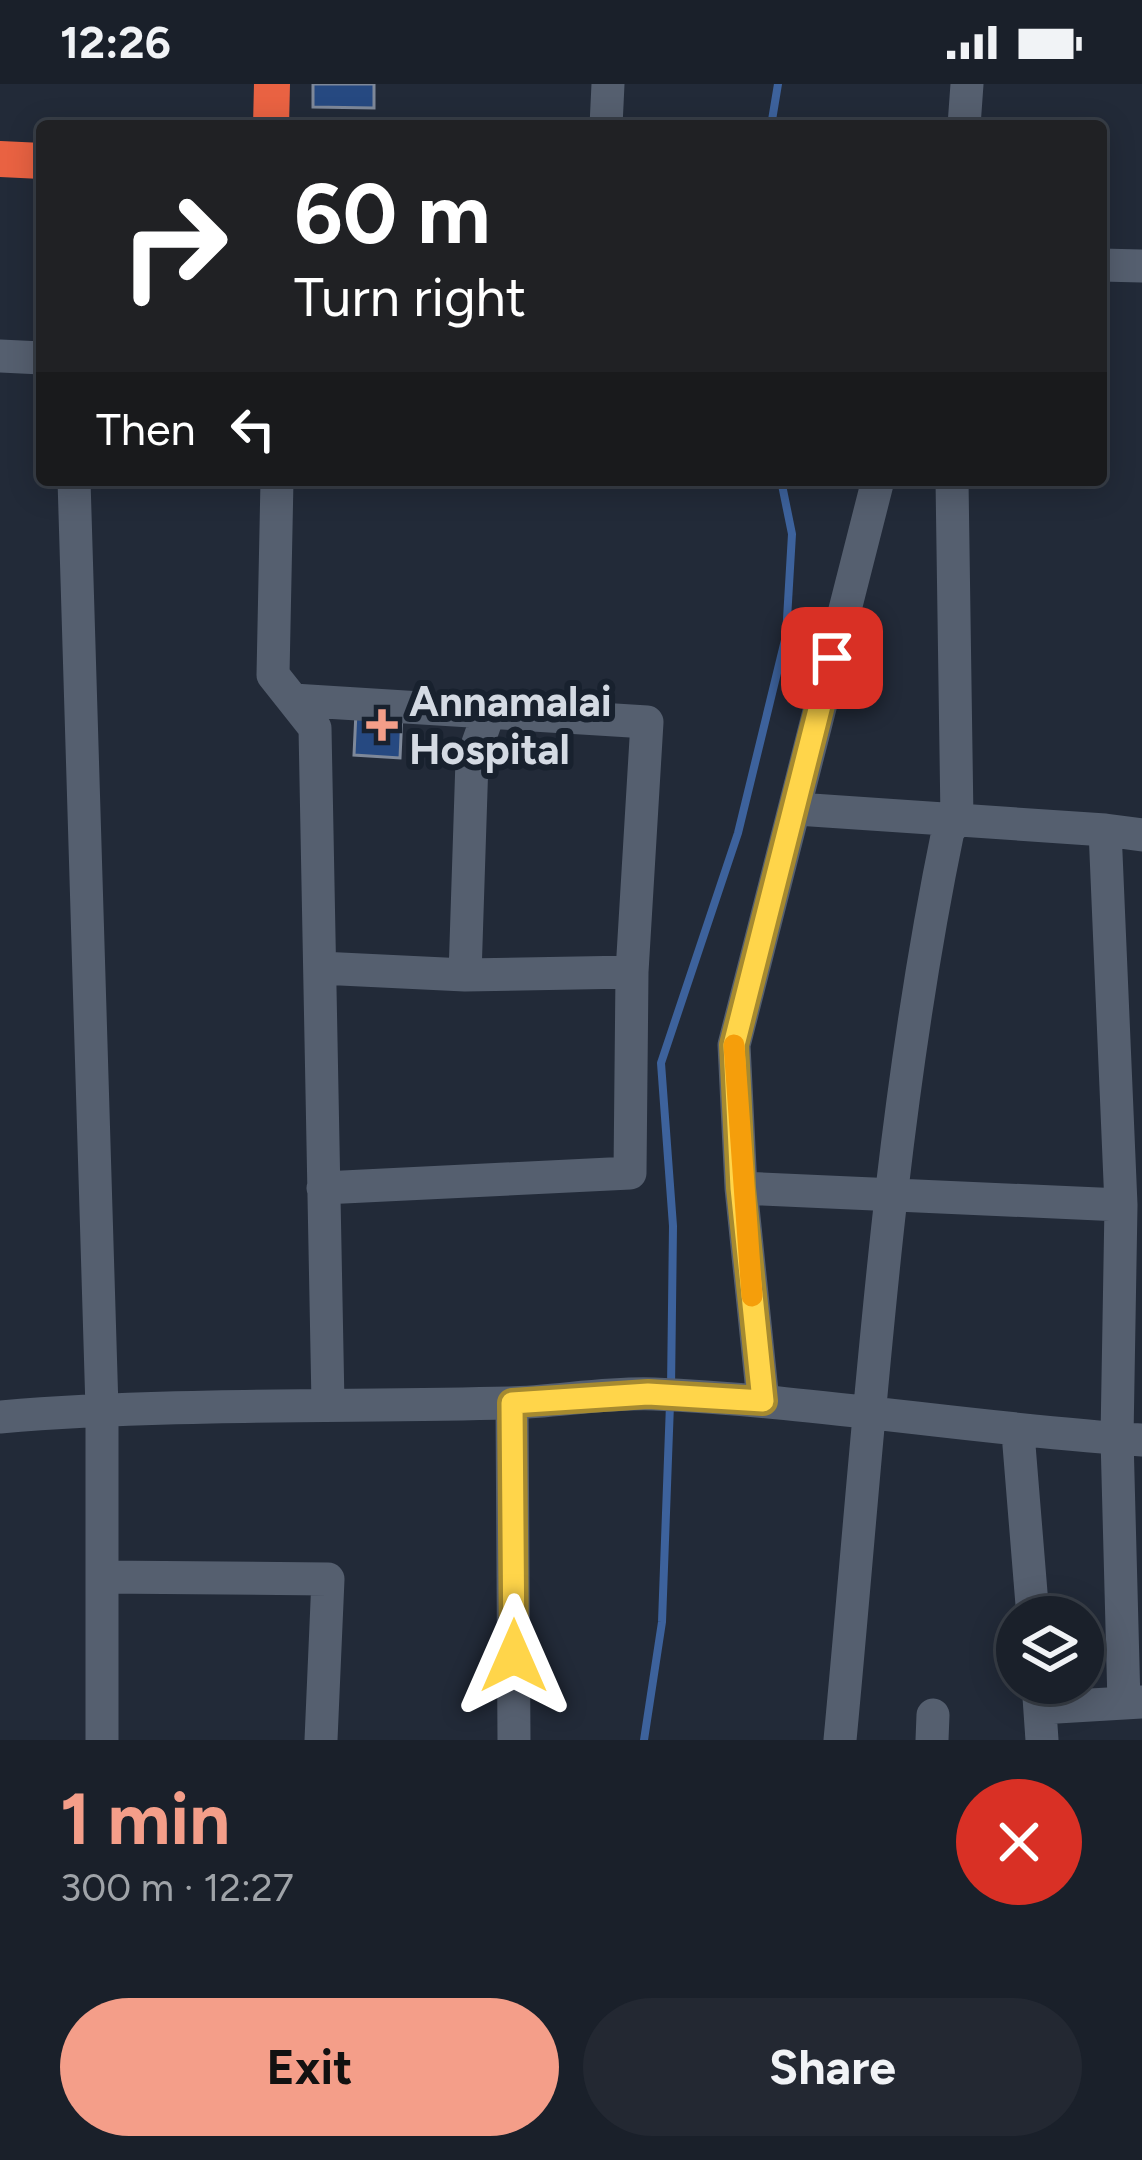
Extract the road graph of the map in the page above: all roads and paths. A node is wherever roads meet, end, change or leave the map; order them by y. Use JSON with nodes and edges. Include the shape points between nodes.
{"nodes":[{"id":1,"x":272,"y":84,"type":"edge"},
{"id":2,"x":608,"y":84,"type":"edge"},
{"id":3,"x":967,"y":84,"type":"edge"},
{"id":4,"x":271,"y":120,"type":"edge"},
{"id":5,"x":606,"y":120,"type":"edge"},
{"id":6,"x":964,"y":120,"type":"edge"},
{"id":7,"x":0,"y":159,"type":"edge"},
{"id":8,"x":36,"y":160,"type":"edge"},
{"id":9,"x":1107,"y":265,"type":"edge"},
{"id":10,"x":1142,"y":266,"type":"edge"},
{"id":11,"x":0,"y":356,"type":"edge"},
{"id":12,"x":36,"y":358,"type":"edge"},
{"id":13,"x":74,"y":486,"type":"edge"},
{"id":14,"x":277,"y":486,"type":"edge"},
{"id":15,"x":877,"y":486,"type":"edge"},
{"id":16,"x":952,"y":486,"type":"edge"},
{"id":17,"x":293,"y":700,"type":"junction"},
{"id":18,"x":489,"y":712,"type":"junction"},
{"id":19,"x":797,"y":809,"type":"junction"},
{"id":20,"x":957,"y":820,"type":"junction"},
{"id":21,"x":1105,"y":830,"type":"junction"},
{"id":22,"x":1142,"y":835,"type":"edge"},
{"id":23,"x":320,"y":968,"type":"junction"},
{"id":24,"x":632,"y":972,"type":"junction"},
{"id":25,"x":465,"y":975,"type":"junction"},
{"id":26,"x":323,"y":1188,"type":"junction"},
{"id":27,"x":741,"y":1188,"type":"junction"},
{"id":28,"x":890,"y":1194,"type":"junction"},
{"id":29,"x":1121,"y":1204,"type":"junction"},
{"id":30,"x":763,"y":1401,"type":"junction"},
{"id":31,"x":512,"y":1403,"type":"junction"},
{"id":32,"x":328,"y":1404,"type":"junction"},
{"id":33,"x":102,"y":1408,"type":"junction"},
{"id":34,"x":871,"y":1415,"type":"junction"},
{"id":35,"x":0,"y":1417,"type":"edge"},
{"id":36,"x":1018,"y":1433,"type":"junction"},
{"id":37,"x":1130,"y":1439,"type":"edge"},
{"id":38,"x":102,"y":1576,"type":"junction"},
{"id":39,"x":1031,"y":1596,"type":"edge"},
{"id":40,"x":1133,"y":1702,"type":"edge"},
{"id":41,"x":1040,"y":1710,"type":"edge"},
{"id":42,"x":102,"y":1740,"type":"edge"},
{"id":43,"x":321,"y":1740,"type":"edge"},
{"id":44,"x":514,"y":1740,"type":"edge"},
{"id":45,"x":840,"y":1740,"type":"edge"}],
"edges":[{"from":1,"to":4,"type":"highway"},
{"from":2,"to":5,"type":"street"},
{"from":3,"to":6,"type":"street"},
{"from":7,"to":8,"type":"highway"},
{"from":9,"to":10,"type":"street"},
{"from":11,"to":12,"type":"street"},
{"from":13,"to":33,"type":"street"},
{"from":14,"to":17,"type":"street","via":[[273,675]]},
{"from":15,"to":19,"type":"street"},
{"from":16,"to":20,"type":"street"},
{"from":17,"to":18,"type":"street"},
{"from":17,"to":23,"type":"street","via":[[315,728]]},
{"from":18,"to":24,"type":"street","via":[[647,722]]},
{"from":18,"to":25,"type":"street","via":[[472,760]]},
{"from":19,"to":20,"type":"street"},
{"from":19,"to":27,"type":"street","via":[[734,1045]]},
{"from":20,"to":21,"type":"street"},
{"from":20,"to":28,"type":"street","via":[[948,831],[917,982]]},
{"from":21,"to":22,"type":"street"},
{"from":21,"to":29,"type":"street"},
{"from":23,"to":25,"type":"street"},
{"from":23,"to":26,"type":"street"},
{"from":24,"to":25,"type":"street"},
{"from":24,"to":26,"type":"street","via":[[630,1173]]},
{"from":26,"to":32,"type":"street"},
{"from":27,"to":28,"type":"street"},
{"from":27,"to":30,"type":"street"},
{"from":28,"to":29,"type":"street"},
{"from":28,"to":34,"type":"street"},
{"from":29,"to":37,"type":"street"},
{"from":30,"to":31,"type":"street","via":[[648,1394]]},
{"from":30,"to":34,"type":"street"},
{"from":31,"to":32,"type":"street"},
{"from":31,"to":44,"type":"street"},
{"from":32,"to":33,"type":"street"},
{"from":33,"to":35,"type":"street"},
{"from":33,"to":38,"type":"street"},
{"from":34,"to":36,"type":"street"},
{"from":34,"to":45,"type":"street"},
{"from":36,"to":37,"type":"street"},
{"from":36,"to":39,"type":"street"},
{"from":37,"to":40,"type":"street"},
{"from":38,"to":42,"type":"street"},
{"from":38,"to":43,"type":"street","via":[[328,1579]]},
{"from":40,"to":41,"type":"street"}]}
